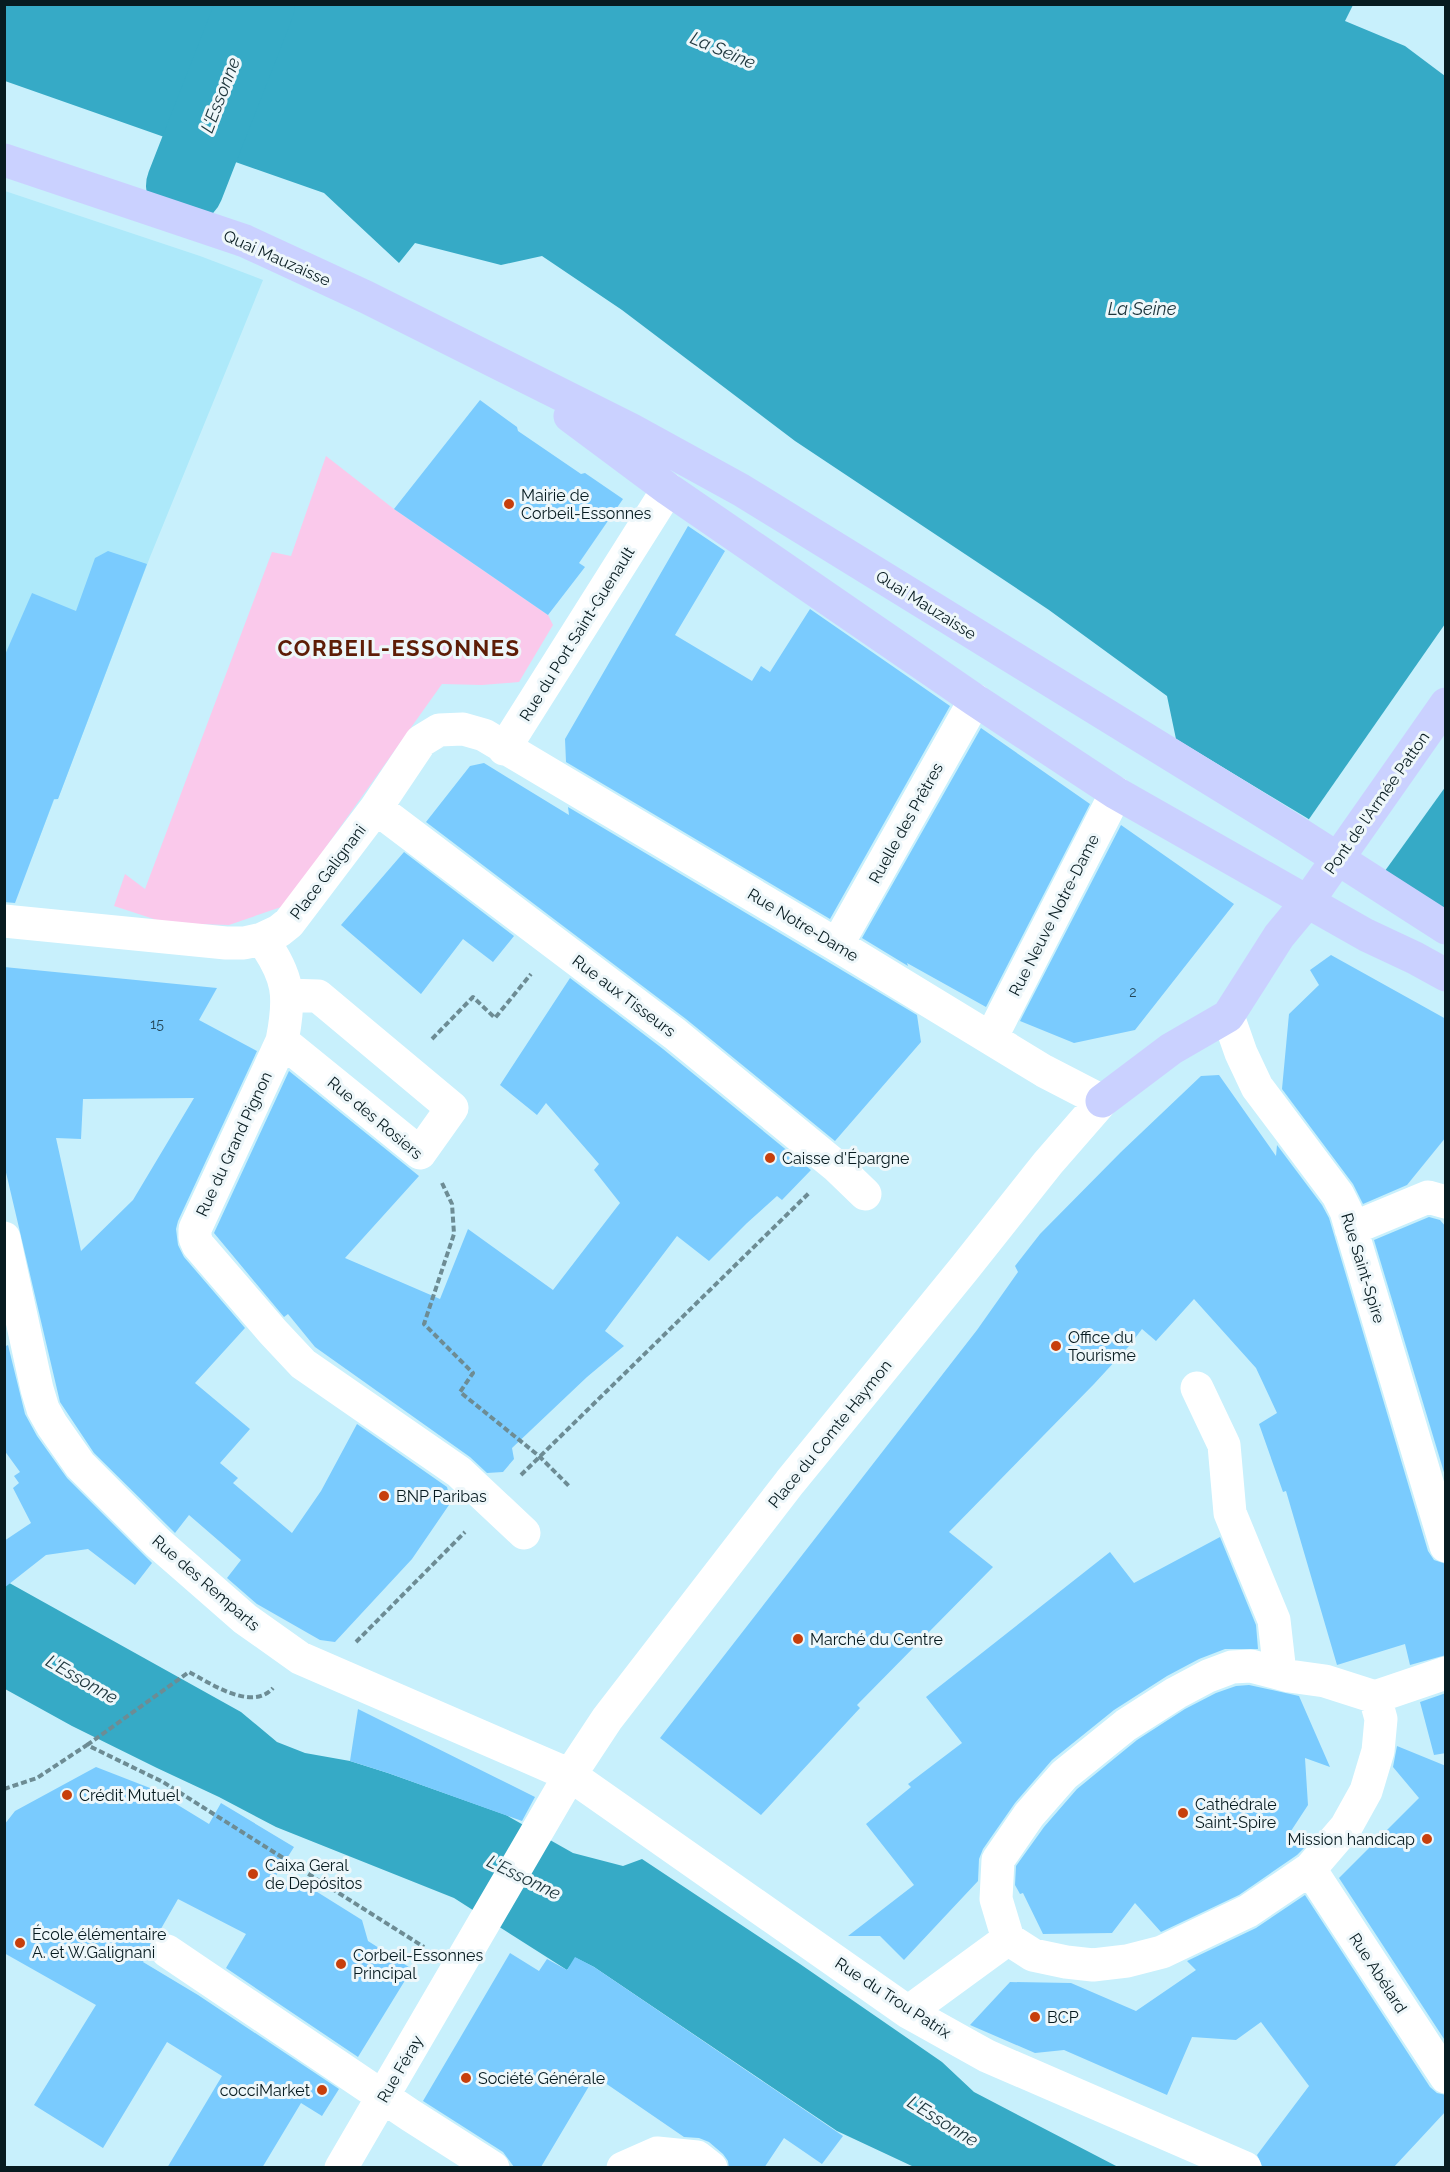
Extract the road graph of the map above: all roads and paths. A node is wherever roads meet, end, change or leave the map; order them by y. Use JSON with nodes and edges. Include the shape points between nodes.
{"nodes":[{"id":1,"x":4,"y":160,"type":"edge"},
{"id":2,"x":506,"y":368,"type":"junction"},
{"id":3,"x":669,"y":489,"type":"junction"},
{"id":4,"x":975,"y":700,"type":"junction"},
{"id":5,"x":1446,"y":704,"type":"edge"},
{"id":6,"x":504,"y":749,"type":"junction"},
{"id":7,"x":1116,"y":793,"type":"junction"},
{"id":8,"x":376,"y":808,"type":"junction"},
{"id":9,"x":1308,"y":901,"type":"junction"},
{"id":10,"x":4,"y":921,"type":"edge"},
{"id":11,"x":1446,"y":928,"type":"edge"},
{"id":12,"x":262,"y":939,"type":"junction"},
{"id":13,"x":555,"y":944,"type":"junction"},
{"id":14,"x":837,"y":945,"type":"junction"},
{"id":15,"x":1446,"y":975,"type":"edge"},
{"id":16,"x":287,"y":995,"type":"junction"},
{"id":17,"x":1228,"y":1016,"type":"junction"},
{"id":18,"x":991,"y":1038,"type":"junction"},
{"id":19,"x":282,"y":1041,"type":"junction"},
{"id":20,"x":404,"y":1067,"type":"junction"},
{"id":21,"x":1102,"y":1101,"type":"junction"},
{"id":22,"x":420,"y":1153,"type":"junction"},
{"id":23,"x":836,"y":1166,"type":"junction"},
{"id":24,"x":866,"y":1194,"type":"dead end"},
{"id":25,"x":1446,"y":1202,"type":"edge"},
{"id":26,"x":1352,"y":1229,"type":"junction"},
{"id":27,"x":4,"y":1238,"type":"edge"},
{"id":28,"x":1197,"y":1388,"type":"dead end"},
{"id":29,"x":539,"y":1456,"type":"junction"},
{"id":30,"x":570,"y":1487,"type":"dead end"},
{"id":31,"x":493,"y":1503,"type":"junction"},
{"id":32,"x":524,"y":1533,"type":"dead end"},
{"id":33,"x":1446,"y":1546,"type":"edge"},
{"id":34,"x":314,"y":1664,"type":"junction"},
{"id":35,"x":1280,"y":1673,"type":"junction"},
{"id":36,"x":1446,"y":1673,"type":"edge"},
{"id":37,"x":1375,"y":1697,"type":"junction"},
{"id":38,"x":87,"y":1745,"type":"junction"},
{"id":39,"x":570,"y":1775,"type":"junction"},
{"id":40,"x":4,"y":1789,"type":"edge"},
{"id":41,"x":1310,"y":1869,"type":"junction"},
{"id":42,"x":1008,"y":1939,"type":"junction"},
{"id":43,"x":167,"y":1951,"type":"dead end"},
{"id":44,"x":458,"y":1969,"type":"junction"},
{"id":45,"x":908,"y":2012,"type":"junction"},
{"id":46,"x":1446,"y":2077,"type":"edge"},
{"id":47,"x":384,"y":2097,"type":"junction"},
{"id":48,"x":341,"y":2168,"type":"edge"},
{"id":49,"x":493,"y":2168,"type":"edge"},
{"id":50,"x":623,"y":2168,"type":"edge"},
{"id":51,"x":711,"y":2168,"type":"edge"},
{"id":52,"x":1245,"y":2168,"type":"edge"}],
"edges":[{"from":1,"to":2,"type":"main road","name":"Quai Mauzaisse","via":[[245,241]]},
{"from":2,"to":3,"type":"main road","name":"Quai Mauzaisse"},
{"from":2,"to":11,"type":"main road","name":"Quai Mauzaisse","via":[[741,490]]},
{"from":3,"to":4,"type":"main road","name":"Quai Mauzaisse"},
{"from":3,"to":6,"type":"street","name":"Rue du Port Saint-Guenault"},
{"from":4,"to":7,"type":"main road","name":"Quai Mauzaisse"},
{"from":4,"to":14,"type":"street","name":"Ruelle des Prêtres"},
{"from":5,"to":9,"type":"main road","name":"Pont de l'Armée Patton"},
{"from":6,"to":8,"type":"street","name":"Place Galignani","via":[[484,735],[463,729],[439,730],[421,741]]},
{"from":6,"to":14,"type":"street","name":"Rue Notre-Dame"},
{"from":7,"to":9,"type":"main road","name":"Quai Mauzaisse"},
{"from":7,"to":18,"type":"street","name":"Rue Neuve Notre-Dame"},
{"from":8,"to":12,"type":"street","name":"Place Galignani","via":[[294,916],[279,932]]},
{"from":8,"to":13,"type":"street","name":"Rue aux Tisseurs"},
{"from":9,"to":15,"type":"main road","name":"Quai Mauzaisse"},
{"from":9,"to":17,"type":"main road","name":"Pont de l'Armée Patton","via":[[1279,936]]},
{"from":10,"to":12,"type":"street","name":"Place Galignani","via":[[226,943]]},
{"from":12,"to":16,"type":"street","name":"Rue du Grand Pignon","via":[[278,962]]},
{"from":13,"to":20,"type":"path","via":[[495,1018],[473,997]]},
{"from":13,"to":23,"type":"street","name":"Rue aux Tisseurs","via":[[675,1034]]},
{"from":14,"to":18,"type":"street","name":"Rue Notre-Dame"},
{"from":16,"to":19,"type":"street","name":"Rue du Grand Pignon"},
{"from":16,"to":20,"type":"street","via":[[318,996]]},
{"from":17,"to":21,"type":"main road","via":[[1172,1049]]},
{"from":17,"to":26,"type":"street","name":"Rue Saint-Spire","via":[[1257,1087],[1338,1195]]},
{"from":18,"to":21,"type":"street","name":"Rue Notre-Dame"},
{"from":19,"to":22,"type":"street","name":"Rue des Rosiers"},
{"from":19,"to":31,"type":"street","name":"Rue du Grand Pignon","via":[[195,1230],[198,1245],[303,1364],[459,1472]]},
{"from":20,"to":22,"type":"street","via":[[452,1108]]},
{"from":21,"to":39,"type":"street","name":"Place du Comte Haymon","via":[[784,1489],[607,1719]]},
{"from":22,"to":29,"type":"path","name":"Rue des Rosiers","via":[[441,1180],[452,1204],[454,1234],[424,1324],[473,1373],[460,1392]]},
{"from":23,"to":24,"type":"street","name":"Rue aux Tisseurs"},
{"from":23,"to":29,"type":"path"},
{"from":25,"to":26,"type":"street","via":[[1428,1197]]},
{"from":26,"to":33,"type":"street","name":"Rue Saint-Spire"},
{"from":27,"to":34,"type":"street","name":"Rue des Remparts","via":[[37,1389],[43,1409],[63,1443],[158,1543],[245,1619]]},
{"from":28,"to":35,"type":"street","via":[[1224,1444],[1230,1512],[1274,1620]]},
{"from":29,"to":30,"type":"path","name":"Rue des Rosiers"},
{"from":29,"to":31,"type":"path"},
{"from":31,"to":32,"type":"street","name":"Rue du Grand Pignon"},
{"from":31,"to":34,"type":"path"},
{"from":34,"to":38,"type":"path","via":[[254,1697],[231,1695],[189,1672]]},
{"from":34,"to":39,"type":"street","name":"Rue des Remparts"},
{"from":35,"to":37,"type":"street","via":[[1325,1681]]},
{"from":35,"to":42,"type":"street","via":[[1251,1666],[1232,1667],[1208,1676],[1126,1725],[1064,1775],[1029,1815],[998,1860],[996,1899]]},
{"from":36,"to":37,"type":"street"},
{"from":37,"to":41,"type":"street","via":[[1381,1719],[1378,1751],[1366,1791],[1346,1827]]},
{"from":38,"to":40,"type":"path","via":[[36,1778]]},
{"from":38,"to":44,"type":"path","via":[[163,1782]]},
{"from":39,"to":44,"type":"street","name":"Place du Comte Haymon"},
{"from":39,"to":45,"type":"street","name":"Rue du Trou Patrix"},
{"from":41,"to":42,"type":"street","via":[[1248,1911],[1191,1940],[1127,1961],[1093,1965],[1066,1962],[1033,1955]]},
{"from":41,"to":46,"type":"street","name":"Rue Abélard"},
{"from":42,"to":45,"type":"street"},
{"from":43,"to":47,"type":"street"},
{"from":44,"to":47,"type":"street","name":"Rue Féray"},
{"from":45,"to":52,"type":"street","name":"Rue du Trou Patrix","via":[[987,2056]]},
{"from":47,"to":48,"type":"street","name":"Rue Féray"},
{"from":47,"to":49,"type":"street"},
{"from":50,"to":51,"type":"street","via":[[657,2153],[697,2157]]}]}
